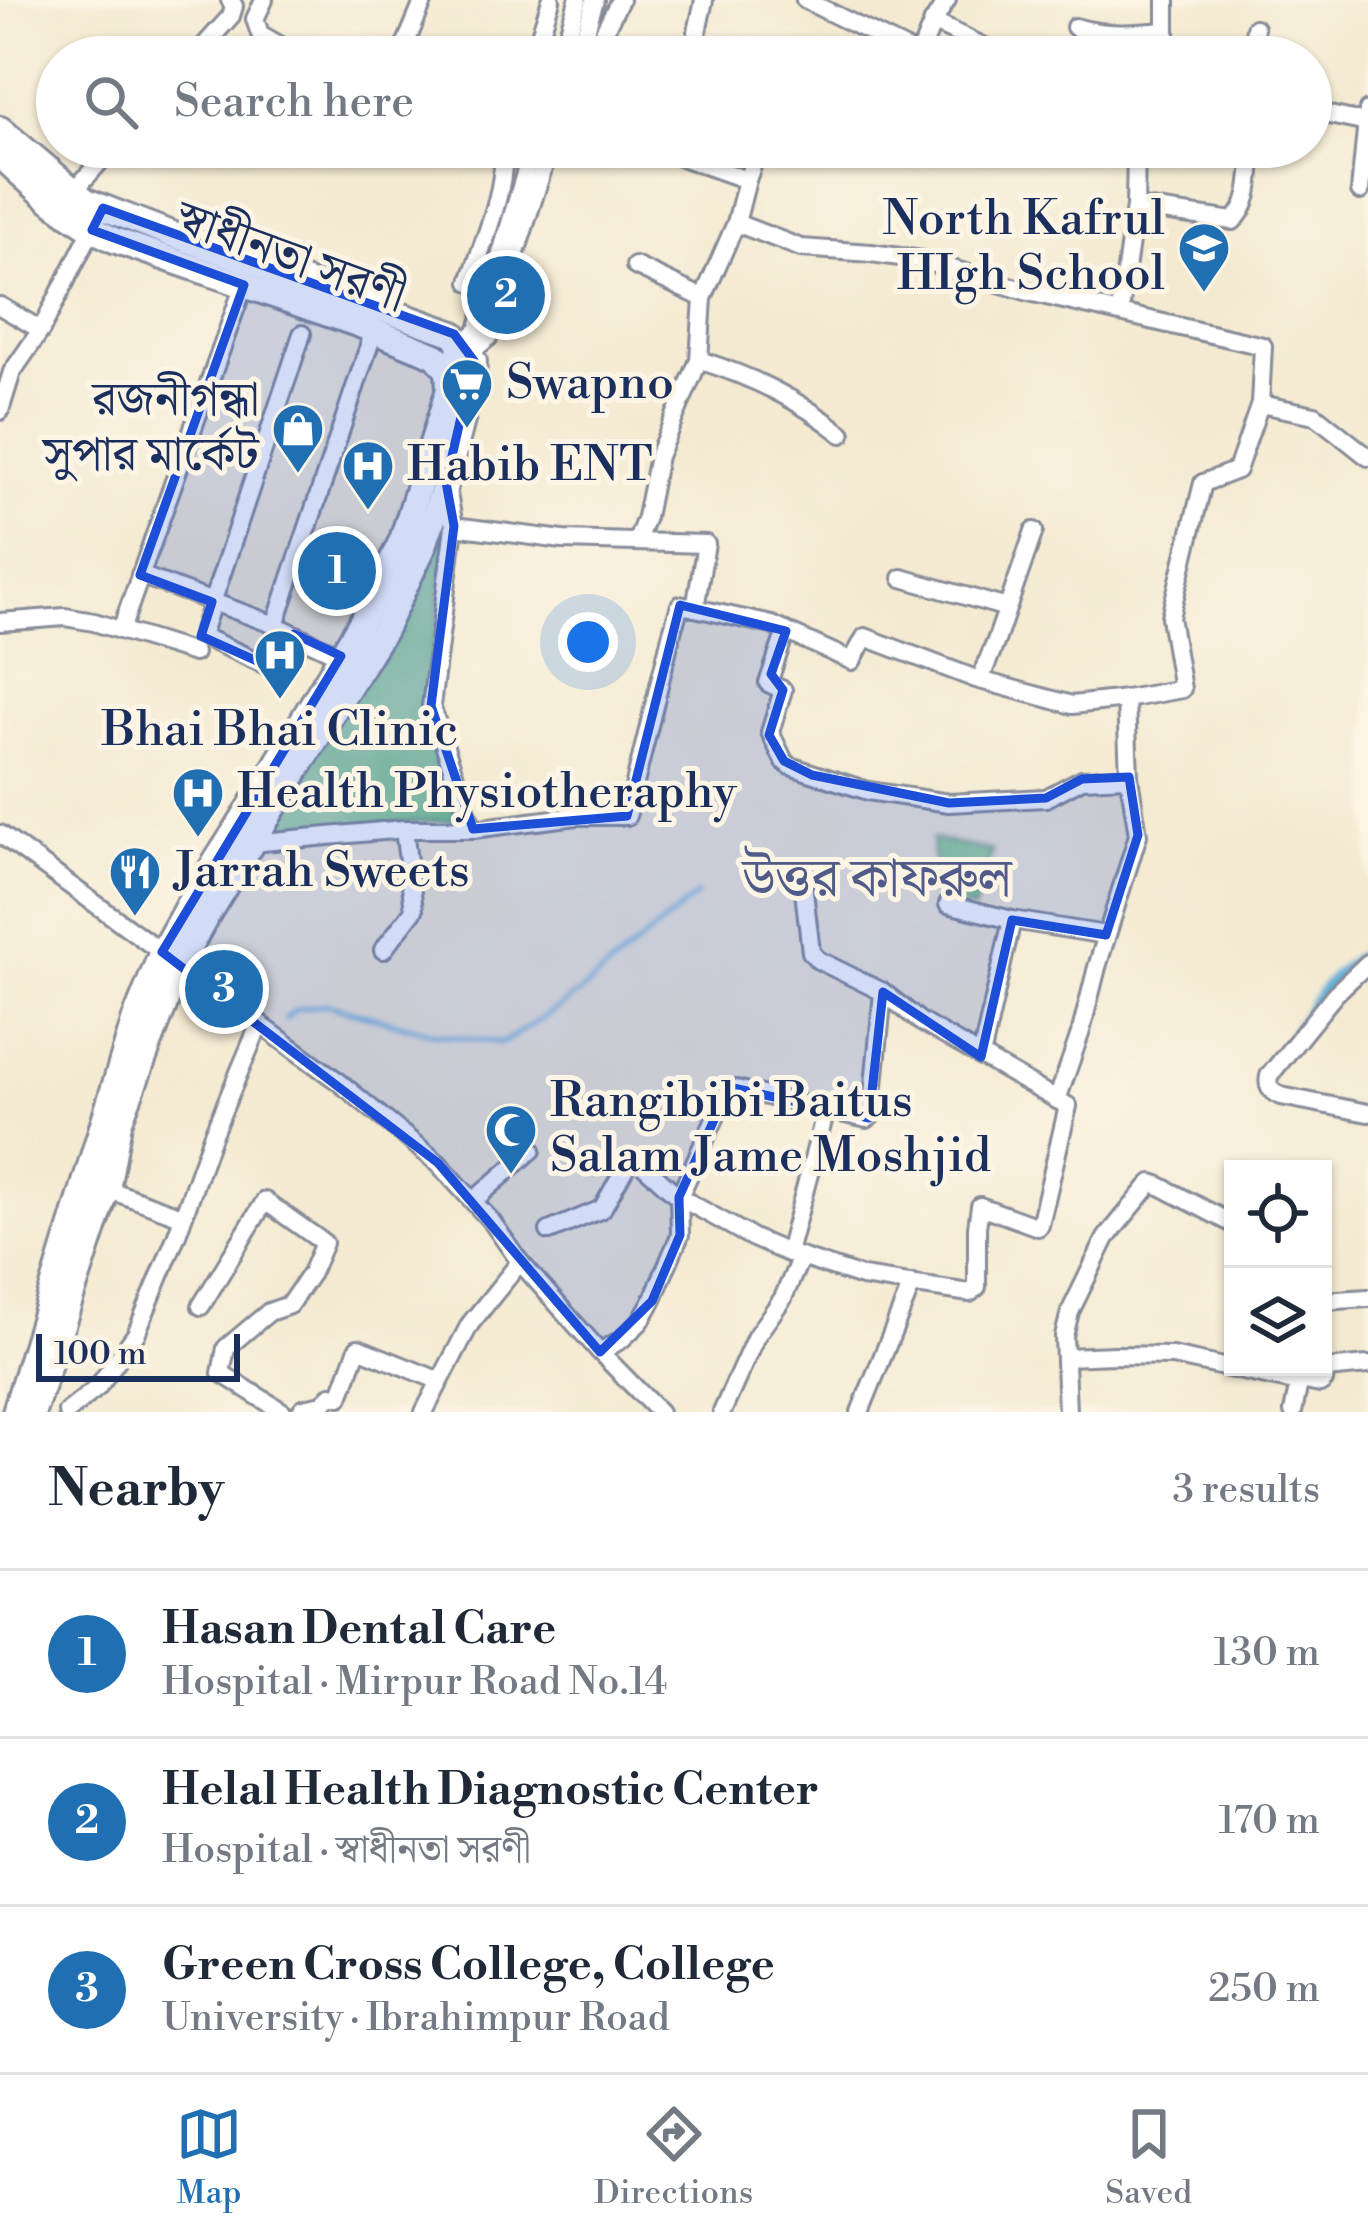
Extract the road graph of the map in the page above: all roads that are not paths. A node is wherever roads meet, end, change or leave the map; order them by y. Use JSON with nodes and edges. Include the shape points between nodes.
{"nodes":[{"id":1,"x":230,"y":0,"type":"edge"},
{"id":2,"x":264,"y":0,"type":"edge"},
{"id":3,"x":424,"y":0,"type":"edge"},
{"id":4,"x":551,"y":0,"type":"edge"},
{"id":5,"x":578,"y":0,"type":"edge"},
{"id":6,"x":595,"y":0,"type":"edge"},
{"id":7,"x":620,"y":0,"type":"edge"},
{"id":8,"x":704,"y":0,"type":"edge"},
{"id":9,"x":805,"y":0,"type":"edge"},
{"id":10,"x":1166,"y":0,"type":"edge"},
{"id":11,"x":938,"y":7,"type":"edge"},
{"id":12,"x":1075,"y":27,"type":"dead end"},
{"id":13,"x":1255,"y":28,"type":"dead end"},
{"id":14,"x":1165,"y":31,"type":"junction"},
{"id":15,"x":213,"y":36,"type":"edge"},
{"id":16,"x":263,"y":36,"type":"edge"},
{"id":17,"x":409,"y":36,"type":"edge"},
{"id":18,"x":540,"y":36,"type":"edge"},
{"id":19,"x":567,"y":36,"type":"edge"},
{"id":20,"x":584,"y":36,"type":"edge"},
{"id":21,"x":602,"y":36,"type":"edge"},
{"id":22,"x":697,"y":36,"type":"edge"},
{"id":23,"x":878,"y":36,"type":"edge"},
{"id":24,"x":926,"y":36,"type":"edge"},
{"id":25,"x":977,"y":36,"type":"edge"},
{"id":26,"x":1166,"y":36,"type":"edge"},
{"id":27,"x":1254,"y":36,"type":"edge"},
{"id":28,"x":1368,"y":110,"type":"edge"},
{"id":29,"x":1332,"y":116,"type":"edge"},
{"id":30,"x":1366,"y":124,"type":"edge"},
{"id":31,"x":0,"y":130,"type":"edge"},
{"id":32,"x":0,"y":155,"type":"edge"},
{"id":33,"x":36,"y":161,"type":"edge"},
{"id":34,"x":45,"y":168,"type":"edge"},
{"id":35,"x":94,"y":168,"type":"edge"},
{"id":36,"x":500,"y":168,"type":"edge"},
{"id":37,"x":526,"y":168,"type":"edge"},
{"id":38,"x":543,"y":168,"type":"edge"},
{"id":39,"x":713,"y":168,"type":"edge"},
{"id":40,"x":751,"y":168,"type":"edge"},
{"id":41,"x":1136,"y":168,"type":"edge"},
{"id":42,"x":1251,"y":168,"type":"edge"},
{"id":43,"x":747,"y":180,"type":"junction"},
{"id":44,"x":1360,"y":191,"type":"dead end"},
{"id":45,"x":73,"y":192,"type":"junction"},
{"id":46,"x":1135,"y":207,"type":"junction"},
{"id":47,"x":98,"y":219,"type":"junction"},
{"id":48,"x":736,"y":223,"type":"junction"},
{"id":49,"x":635,"y":266,"type":"dead end"},
{"id":50,"x":244,"y":285,"type":"junction"},
{"id":51,"x":489,"y":289,"type":"junction"},
{"id":52,"x":703,"y":298,"type":"junction"},
{"id":53,"x":0,"y":306,"type":"edge"},
{"id":54,"x":1120,"y":311,"type":"junction"},
{"id":55,"x":41,"y":330,"type":"junction"},
{"id":56,"x":374,"y":331,"type":"junction"},
{"id":57,"x":302,"y":334,"type":"dead end"},
{"id":58,"x":466,"y":348,"type":"junction"},
{"id":59,"x":699,"y":360,"type":"junction"},
{"id":60,"x":441,"y":363,"type":"junction"},
{"id":61,"x":1260,"y":404,"type":"junction"},
{"id":62,"x":0,"y":411,"type":"edge"},
{"id":63,"x":842,"y":434,"type":"dead end"},
{"id":64,"x":1368,"y":457,"type":"edge"},
{"id":65,"x":446,"y":482,"type":"junction"},
{"id":66,"x":454,"y":526,"type":"junction"},
{"id":67,"x":1034,"y":531,"type":"dead end"},
{"id":68,"x":637,"y":542,"type":"junction"},
{"id":69,"x":140,"y":575,"type":"junction"},
{"id":70,"x":902,"y":578,"type":"dead end"},
{"id":71,"x":212,"y":602,"type":"junction"},
{"id":72,"x":695,"y":608,"type":"junction"},
{"id":73,"x":1007,"y":608,"type":"junction"},
{"id":74,"x":0,"y":622,"type":"edge"},
{"id":75,"x":275,"y":625,"type":"junction"},
{"id":76,"x":121,"y":630,"type":"junction"},
{"id":77,"x":786,"y":631,"type":"junction"},
{"id":78,"x":294,"y":634,"type":"junction"},
{"id":79,"x":194,"y":653,"type":"dead end"},
{"id":80,"x":341,"y":656,"type":"junction"},
{"id":81,"x":980,"y":680,"type":"junction"},
{"id":82,"x":1126,"y":699,"type":"junction"},
{"id":83,"x":1129,"y":777,"type":"junction"},
{"id":84,"x":404,"y":829,"type":"junction"},
{"id":85,"x":473,"y":829,"type":"junction"},
{"id":86,"x":0,"y":834,"type":"edge"},
{"id":87,"x":252,"y":843,"type":"junction"},
{"id":88,"x":802,"y":874,"type":"dead end"},
{"id":89,"x":948,"y":904,"type":"dead end"},
{"id":90,"x":1012,"y":920,"type":"junction"},
{"id":91,"x":1106,"y":935,"type":"junction"},
{"id":92,"x":383,"y":950,"type":"dead end"},
{"id":93,"x":171,"y":958,"type":"junction"},
{"id":94,"x":1368,"y":964,"type":"edge"},
{"id":95,"x":883,"y":992,"type":"junction"},
{"id":96,"x":260,"y":1024,"type":"junction"},
{"id":97,"x":981,"y":1057,"type":"junction"},
{"id":98,"x":1057,"y":1100,"type":"junction"},
{"id":99,"x":826,"y":1109,"type":"junction"},
{"id":100,"x":1368,"y":1113,"type":"edge"},
{"id":101,"x":532,"y":1150,"type":"dead end"},
{"id":102,"x":107,"y":1189,"type":"junction"},
{"id":103,"x":679,"y":1197,"type":"junction"},
{"id":104,"x":473,"y":1201,"type":"junction"},
{"id":105,"x":182,"y":1216,"type":"junction"},
{"id":106,"x":1224,"y":1220,"type":"edge"},
{"id":107,"x":548,"y":1231,"type":"dead end"},
{"id":108,"x":794,"y":1255,"type":"junction"},
{"id":109,"x":520,"y":1262,"type":"junction"},
{"id":110,"x":912,"y":1284,"type":"junction"},
{"id":111,"x":1368,"y":1298,"type":"edge"},
{"id":112,"x":1332,"y":1300,"type":"edge"},
{"id":113,"x":201,"y":1306,"type":"dead end"},
{"id":114,"x":600,"y":1352,"type":"junction"},
{"id":115,"x":1065,"y":1357,"type":"junction"},
{"id":116,"x":1368,"y":1365,"type":"edge"},
{"id":117,"x":1300,"y":1377,"type":"edge"},
{"id":118,"x":440,"y":1381,"type":"junction"},
{"id":119,"x":35,"y":1410,"type":"edge"},
{"id":120,"x":67,"y":1412,"type":"edge"},
{"id":121,"x":283,"y":1412,"type":"edge"},
{"id":122,"x":300,"y":1412,"type":"edge"},
{"id":123,"x":424,"y":1412,"type":"edge"},
{"id":124,"x":659,"y":1412,"type":"edge"},
{"id":125,"x":722,"y":1412,"type":"edge"},
{"id":126,"x":860,"y":1412,"type":"edge"},
{"id":127,"x":1067,"y":1412,"type":"edge"},
{"id":128,"x":1293,"y":1412,"type":"edge"}],
"edges":[{"from":1,"to":15,"type":"street","via":[[231,16]]},
{"from":2,"to":16,"type":"street","via":[[255,19]]},
{"from":3,"to":17,"type":"street"},
{"from":4,"to":18,"type":"street"},
{"from":5,"to":19,"type":"street"},
{"from":6,"to":20,"type":"street"},
{"from":7,"to":21,"type":"street"},
{"from":8,"to":22,"type":"street"},
{"from":9,"to":23,"type":"street"},
{"from":10,"to":14,"type":"street"},
{"from":11,"to":24,"type":"street"},
{"from":11,"to":25,"type":"street"},
{"from":12,"to":14,"type":"street"},
{"from":13,"to":27,"type":"street"},
{"from":14,"to":26,"type":"street"},
{"from":28,"to":30,"type":"street"},
{"from":29,"to":30,"type":"street"},
{"from":30,"to":44,"type":"street"},
{"from":31,"to":33,"type":"main road","name":"স্বাধীনতা সরণী"},
{"from":32,"to":47,"type":"main road","name":"স্বাধীনতা সরণী","via":[[79,223]]},
{"from":34,"to":45,"type":"main road","name":"স্বাধীনতা সরণী"},
{"from":35,"to":45,"type":"street"},
{"from":36,"to":51,"type":"street","via":[[470,282]]},
{"from":37,"to":51,"type":"street"},
{"from":38,"to":58,"type":"street","via":[[489,337]]},
{"from":39,"to":43,"type":"street"},
{"from":40,"to":43,"type":"street"},
{"from":41,"to":46,"type":"street"},
{"from":42,"to":46,"type":"street","via":[[1243,212],[1233,221]]},
{"from":43,"to":48,"type":"street"},
{"from":45,"to":47,"type":"main road","name":"স্বাধীনতা সরণী"},
{"from":46,"to":54,"type":"street"},
{"from":47,"to":50,"type":"main road","name":"স্বাধীনতা সরণী","via":[[114,240]]},
{"from":47,"to":55,"type":"street"},
{"from":47,"to":58,"type":"main road","name":"স্বাধীনতা সরণী","via":[[454,334]]},
{"from":48,"to":52,"type":"street"},
{"from":48,"to":54,"type":"street","via":[[801,248],[922,260]]},
{"from":49,"to":52,"type":"street"},
{"from":50,"to":56,"type":"main road","name":"স্বাধীনতা সরণী"},
{"from":50,"to":69,"type":"street"},
{"from":51,"to":58,"type":"street"},
{"from":52,"to":59,"type":"street"},
{"from":53,"to":55,"type":"street"},
{"from":54,"to":61,"type":"street","via":[[1263,346]]},
{"from":55,"to":62,"type":"street","via":[[12,372]]},
{"from":56,"to":60,"type":"main road","name":"স্বাধীনতা সরণী"},
{"from":56,"to":75,"type":"street"},
{"from":57,"to":71,"type":"street"},
{"from":58,"to":60,"type":"street"},
{"from":58,"to":65,"type":"main road","via":[[473,378]]},
{"from":59,"to":63,"type":"street","via":[[806,406]]},
{"from":59,"to":68,"type":"street","via":[[658,456]]},
{"from":60,"to":80,"type":"main road","via":[[446,407],[402,540]]},
{"from":61,"to":64,"type":"street","via":[[1315,415]]},
{"from":61,"to":82,"type":"street","via":[[1238,470],[1203,483],[1170,617],[1183,689]]},
{"from":65,"to":66,"type":"street"},
{"from":65,"to":87,"type":"main road","via":[[384,630]]},
{"from":66,"to":68,"type":"street"},
{"from":66,"to":85,"type":"street","via":[[431,706]]},
{"from":67,"to":73,"type":"street"},
{"from":68,"to":72,"type":"street","via":[[706,544]]},
{"from":69,"to":71,"type":"street"},
{"from":69,"to":76,"type":"street"},
{"from":70,"to":73,"type":"street"},
{"from":71,"to":75,"type":"street"},
{"from":71,"to":78,"type":"street","via":[[201,636],[277,670]]},
{"from":72,"to":77,"type":"street"},
{"from":72,"to":85,"type":"street","via":[[680,605],[627,816]]},
{"from":73,"to":81,"type":"street"},
{"from":74,"to":76,"type":"street","via":[[65,617]]},
{"from":75,"to":78,"type":"street"},
{"from":76,"to":79,"type":"street"},
{"from":77,"to":81,"type":"street","via":[[852,661],[865,638]]},
{"from":77,"to":83,"type":"street","via":[[768,683],[783,690],[770,732],[790,766],[868,791],[949,803],[1046,797],[1082,779]]},
{"from":78,"to":80,"type":"street"},
{"from":80,"to":93,"type":"main road","via":[[188,905]]},
{"from":81,"to":82,"type":"street","via":[[1072,705]]},
{"from":82,"to":83,"type":"street"},
{"from":83,"to":91,"type":"street","via":[[1138,835]]},
{"from":84,"to":85,"type":"street"},
{"from":84,"to":87,"type":"street"},
{"from":84,"to":92,"type":"street","via":[[414,910]]},
{"from":86,"to":93,"type":"street"},
{"from":87,"to":93,"type":"main road"},
{"from":88,"to":95,"type":"street","via":[[811,952]]},
{"from":89,"to":90,"type":"street"},
{"from":90,"to":91,"type":"street"},
{"from":90,"to":97,"type":"street"},
{"from":91,"to":98,"type":"street"},
{"from":93,"to":96,"type":"street"},
{"from":93,"to":102,"type":"main road","via":[[119,1123]]},
{"from":93,"to":119,"type":"main road","via":[[136,1019]]},
{"from":94,"to":100,"type":"street","via":[[1335,994],[1268,1084],[1281,1096]]},
{"from":95,"to":97,"type":"street"},
{"from":95,"to":99,"type":"street","via":[[871,1116]]},
{"from":96,"to":104,"type":"street","via":[[438,1163]]},
{"from":96,"to":105,"type":"street"},
{"from":97,"to":98,"type":"street"},
{"from":98,"to":110,"type":"street","via":[[1067,1106],[1040,1225],[980,1206],[974,1292]]},
{"from":99,"to":103,"type":"street","via":[[731,1089]]},
{"from":99,"to":108,"type":"street"},
{"from":101,"to":104,"type":"street"},
{"from":102,"to":105,"type":"street"},
{"from":102,"to":119,"type":"main road"},
{"from":103,"to":107,"type":"street","via":[[629,1161],[602,1209]]},
{"from":103,"to":108,"type":"street"},
{"from":103,"to":114,"type":"street","via":[[680,1235],[652,1301],[640,1322]]},
{"from":104,"to":109,"type":"street"},
{"from":105,"to":120,"type":"street","via":[[136,1334],[97,1388]]},
{"from":106,"to":115,"type":"street","via":[[1152,1184],[1098,1252],[1070,1312]]},
{"from":108,"to":110,"type":"street"},
{"from":108,"to":125,"type":"street","via":[[783,1298]]},
{"from":109,"to":114,"type":"street"},
{"from":109,"to":118,"type":"street","via":[[479,1311]]},
{"from":110,"to":126,"type":"street"},
{"from":111,"to":112,"type":"street"},
{"from":113,"to":121,"type":"street","via":[[265,1201],[324,1243],[290,1305],[268,1312],[226,1348],[221,1373]]},
{"from":114,"to":124,"type":"street"},
{"from":115,"to":117,"type":"street","via":[[1172,1356]]},
{"from":115,"to":127,"type":"street"},
{"from":116,"to":117,"type":"street","via":[[1326,1369],[1320,1384]]},
{"from":117,"to":128,"type":"street"},
{"from":118,"to":122,"type":"street","via":[[358,1348],[340,1397]]},
{"from":118,"to":123,"type":"street"}]}
